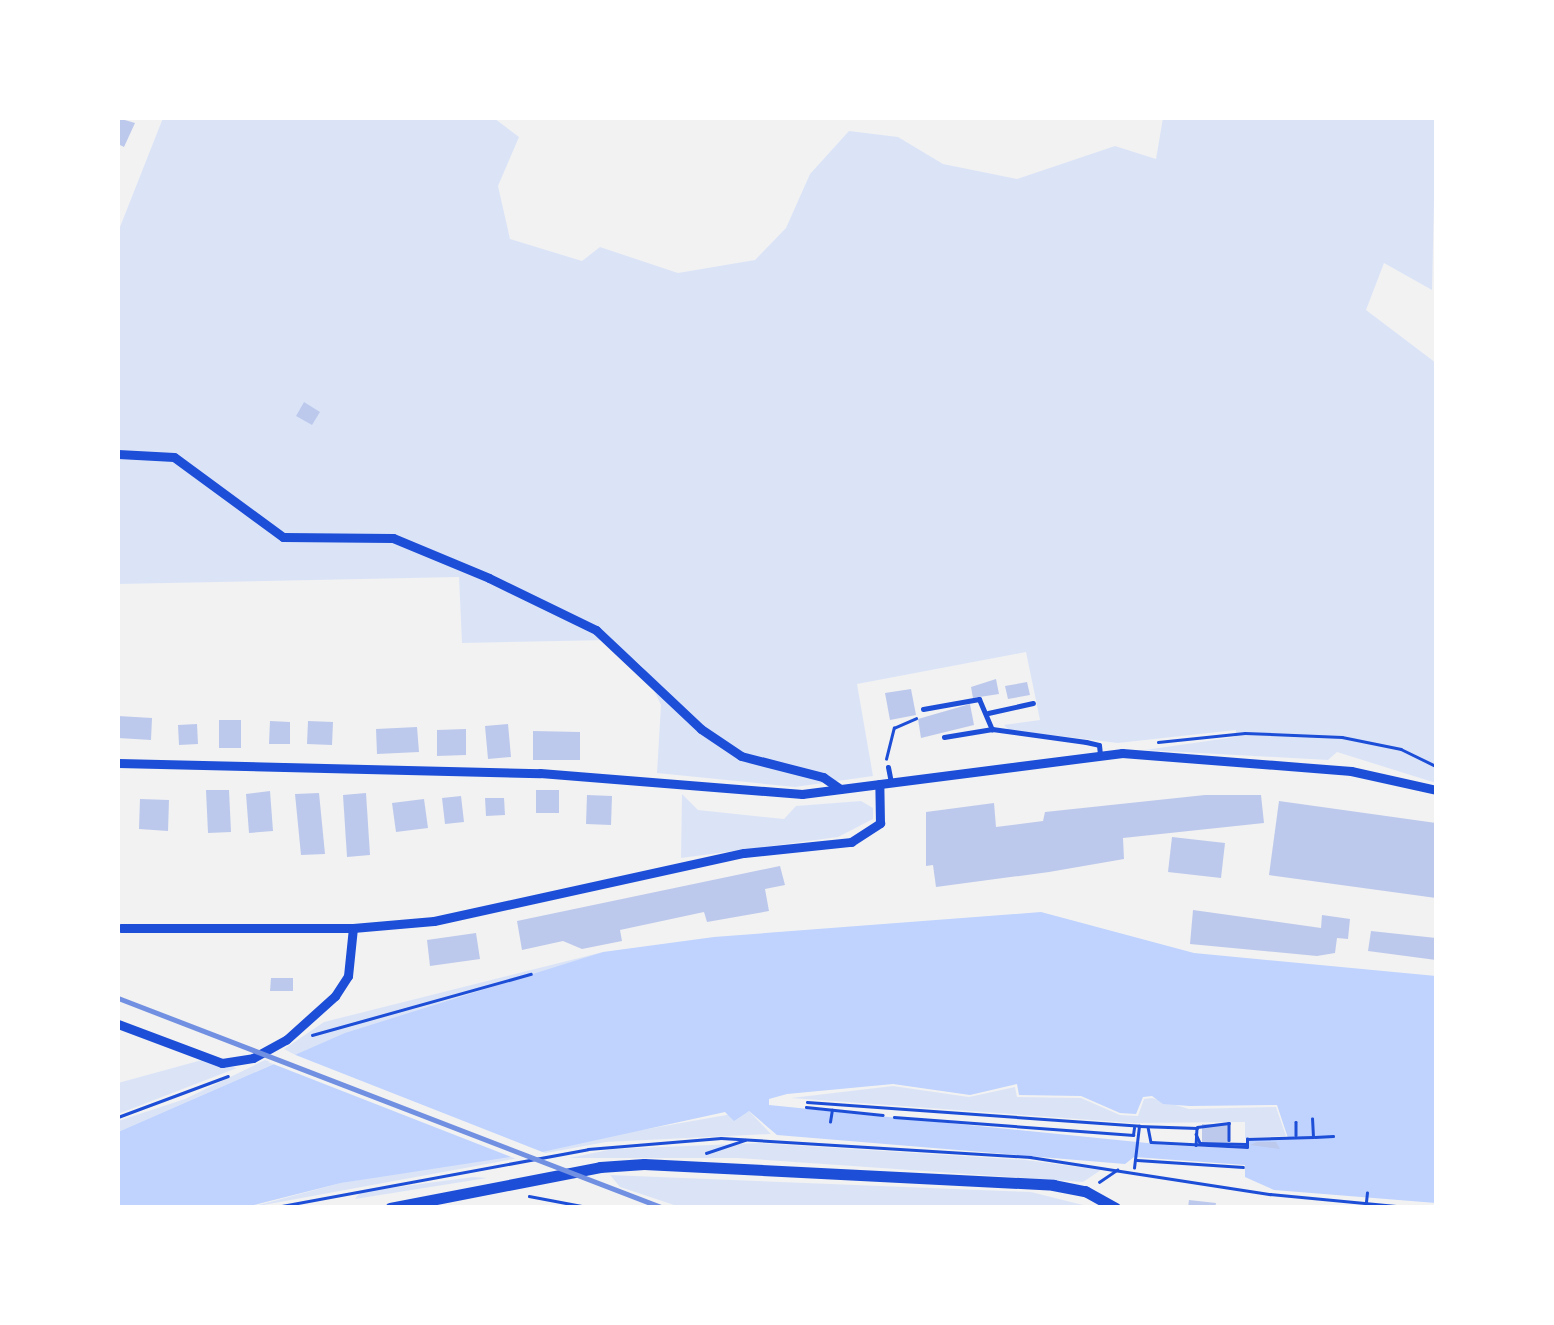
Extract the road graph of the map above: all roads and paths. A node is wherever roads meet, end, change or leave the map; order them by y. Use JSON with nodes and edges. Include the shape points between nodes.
{"nodes":[{"id":1,"x":118,"y":454,"type":"edge"},
{"id":2,"x":1033,"y":703,"type":"dead end"},
{"id":3,"x":923,"y":709,"type":"joint"},
{"id":4,"x":988,"y":713,"type":"junction"},
{"id":5,"x":992,"y":728,"type":"junction"},
{"id":6,"x":944,"y":737,"type":"dead end"},
{"id":7,"x":1150,"y":743,"type":"dead end"},
{"id":8,"x":1100,"y":755,"type":"junction"},
{"id":9,"x":118,"y":763,"type":"edge"},
{"id":10,"x":1436,"y":766,"type":"edge"},
{"id":11,"x":888,"y":767,"type":"joint"},
{"id":12,"x":891,"y":782,"type":"junction"},
{"id":13,"x":879,"y":784,"type":"junction"},
{"id":14,"x":840,"y":789,"type":"junction"},
{"id":15,"x":1436,"y":790,"type":"edge"},
{"id":16,"x":120,"y":928,"type":"dead end"},
{"id":17,"x":352,"y":928,"type":"junction"},
{"id":18,"x":531,"y":974,"type":"dead end"},
{"id":19,"x":118,"y":1024,"type":"edge"},
{"id":20,"x":286,"y":1040,"type":"junction"},
{"id":21,"x":253,"y":1058,"type":"junction"},
{"id":22,"x":851,"y":1106,"type":"junction"},
{"id":23,"x":832,"y":1110,"type":"junction"},
{"id":24,"x":850,"y":1112,"type":"junction"},
{"id":25,"x":964,"y":1114,"type":"junction"},
{"id":26,"x":882,"y":1116,"type":"dead end"},
{"id":27,"x":118,"y":1117,"type":"edge"},
{"id":28,"x":894,"y":1117,"type":"dead end"},
{"id":29,"x":1030,"y":1119,"type":"junction"},
{"id":30,"x":1312,"y":1119,"type":"dead end"},
{"id":31,"x":830,"y":1122,"type":"dead end"},
{"id":32,"x":962,"y":1122,"type":"junction"},
{"id":33,"x":1296,"y":1122,"type":"dead end"},
{"id":34,"x":1098,"y":1124,"type":"junction"},
{"id":35,"x":1136,"y":1126,"type":"junction"},
{"id":36,"x":1148,"y":1126,"type":"junction"},
{"id":37,"x":1028,"y":1128,"type":"junction"},
{"id":38,"x":1196,"y":1128,"type":"junction"},
{"id":39,"x":1097,"y":1133,"type":"junction"},
{"id":40,"x":1196,"y":1134,"type":"junction"},
{"id":41,"x":1334,"y":1136,"type":"dead end"},
{"id":42,"x":1314,"y":1137,"type":"junction"},
{"id":43,"x":1296,"y":1138,"type":"junction"},
{"id":44,"x":746,"y":1139,"type":"dead end"},
{"id":45,"x":1230,"y":1142,"type":"junction"},
{"id":46,"x":1247,"y":1144,"type":"junction"},
{"id":47,"x":1196,"y":1145,"type":"junction"},
{"id":48,"x":1136,"y":1160,"type":"junction"},
{"id":49,"x":698,"y":1166,"type":"junction"},
{"id":50,"x":1244,"y":1167,"type":"dead end"},
{"id":51,"x":1120,"y":1168,"type":"dead end"},
{"id":52,"x":1134,"y":1170,"type":"dead end"},
{"id":53,"x":509,"y":1183,"type":"junction"},
{"id":54,"x":1283,"y":1186,"type":"dead end"},
{"id":55,"x":1085,"y":1191,"type":"junction"},
{"id":56,"x":1366,"y":1194,"type":"dead end"},
{"id":57,"x":1282,"y":1195,"type":"dead end"},
{"id":58,"x":1415,"y":1198,"type":"dead end"},
{"id":59,"x":1366,"y":1204,"type":"dead end"},
{"id":60,"x":1414,"y":1207,"type":"edge"},
{"id":61,"x":390,"y":1208,"type":"edge"},
{"id":62,"x":592,"y":1208,"type":"edge"},
{"id":63,"x":1116,"y":1208,"type":"edge"}],
"edges":[{"from":1,"to":14,"type":"street","via":[[174,458],[283,537],[393,538],[489,578],[596,630],[701,729],[741,756],[824,777]]},
{"from":2,"to":4,"type":"lane"},
{"from":3,"to":4,"type":"lane","via":[[979,699]]},
{"from":3,"to":11,"type":"path","via":[[894,728]]},
{"from":4,"to":5,"type":"lane"},
{"from":5,"to":6,"type":"lane"},
{"from":5,"to":8,"type":"lane","via":[[1086,742],[1099,746]]},
{"from":7,"to":10,"type":"path","via":[[1245,733],[1342,737]]},
{"from":8,"to":12,"type":"street"},
{"from":8,"to":15,"type":"street","via":[[1332,769]]},
{"from":9,"to":14,"type":"street","via":[[540,773],[802,794]]},
{"from":11,"to":12,"type":"lane"},
{"from":12,"to":13,"type":"street"},
{"from":13,"to":14,"type":"street"},
{"from":13,"to":17,"type":"street","via":[[880,823],[851,842],[744,853],[434,921]]},
{"from":16,"to":17,"type":"street"},
{"from":17,"to":20,"type":"street","via":[[348,976]]},
{"from":18,"to":20,"type":"path"},
{"from":19,"to":21,"type":"street","via":[[222,1062]]},
{"from":20,"to":21,"type":"street"},
{"from":21,"to":27,"type":"path","via":[[226,1078]]},
{"from":22,"to":23,"type":"path","via":[[806,1105]]},
{"from":22,"to":24,"type":"path"},
{"from":22,"to":25,"type":"path"},
{"from":23,"to":24,"type":"path"},
{"from":23,"to":31,"type":"path"},
{"from":24,"to":26,"type":"path"},
{"from":25,"to":29,"type":"path"},
{"from":25,"to":32,"type":"path"},
{"from":28,"to":32,"type":"path"},
{"from":29,"to":34,"type":"path"},
{"from":29,"to":37,"type":"path"},
{"from":30,"to":42,"type":"path"},
{"from":32,"to":37,"type":"path"},
{"from":33,"to":43,"type":"path"},
{"from":34,"to":35,"type":"path"},
{"from":34,"to":39,"type":"path"},
{"from":35,"to":36,"type":"path"},
{"from":35,"to":39,"type":"path","via":[[1133,1135]]},
{"from":35,"to":48,"type":"path"},
{"from":36,"to":38,"type":"path"},
{"from":36,"to":47,"type":"path","via":[[1151,1142]]},
{"from":37,"to":39,"type":"path"},
{"from":38,"to":40,"type":"path"},
{"from":38,"to":45,"type":"path","via":[[1230,1123]]},
{"from":40,"to":45,"type":"path","via":[[1200,1143]]},
{"from":40,"to":47,"type":"path"},
{"from":41,"to":42,"type":"path"},
{"from":42,"to":43,"type":"path"},
{"from":43,"to":46,"type":"path","via":[[1248,1138]]},
{"from":44,"to":49,"type":"path","via":[[702,1154]]},
{"from":45,"to":46,"type":"path"},
{"from":46,"to":47,"type":"path"},
{"from":48,"to":50,"type":"path"},
{"from":48,"to":52,"type":"path"},
{"from":49,"to":53,"type":"street","via":[[600,1166]]},
{"from":49,"to":55,"type":"street"},
{"from":51,"to":55,"type":"path"},
{"from":53,"to":61,"type":"street"},
{"from":53,"to":62,"type":"path","via":[[527,1196]]},
{"from":54,"to":57,"type":"path"},
{"from":55,"to":63,"type":"street"},
{"from":56,"to":59,"type":"path"},
{"from":58,"to":60,"type":"path"}]}
